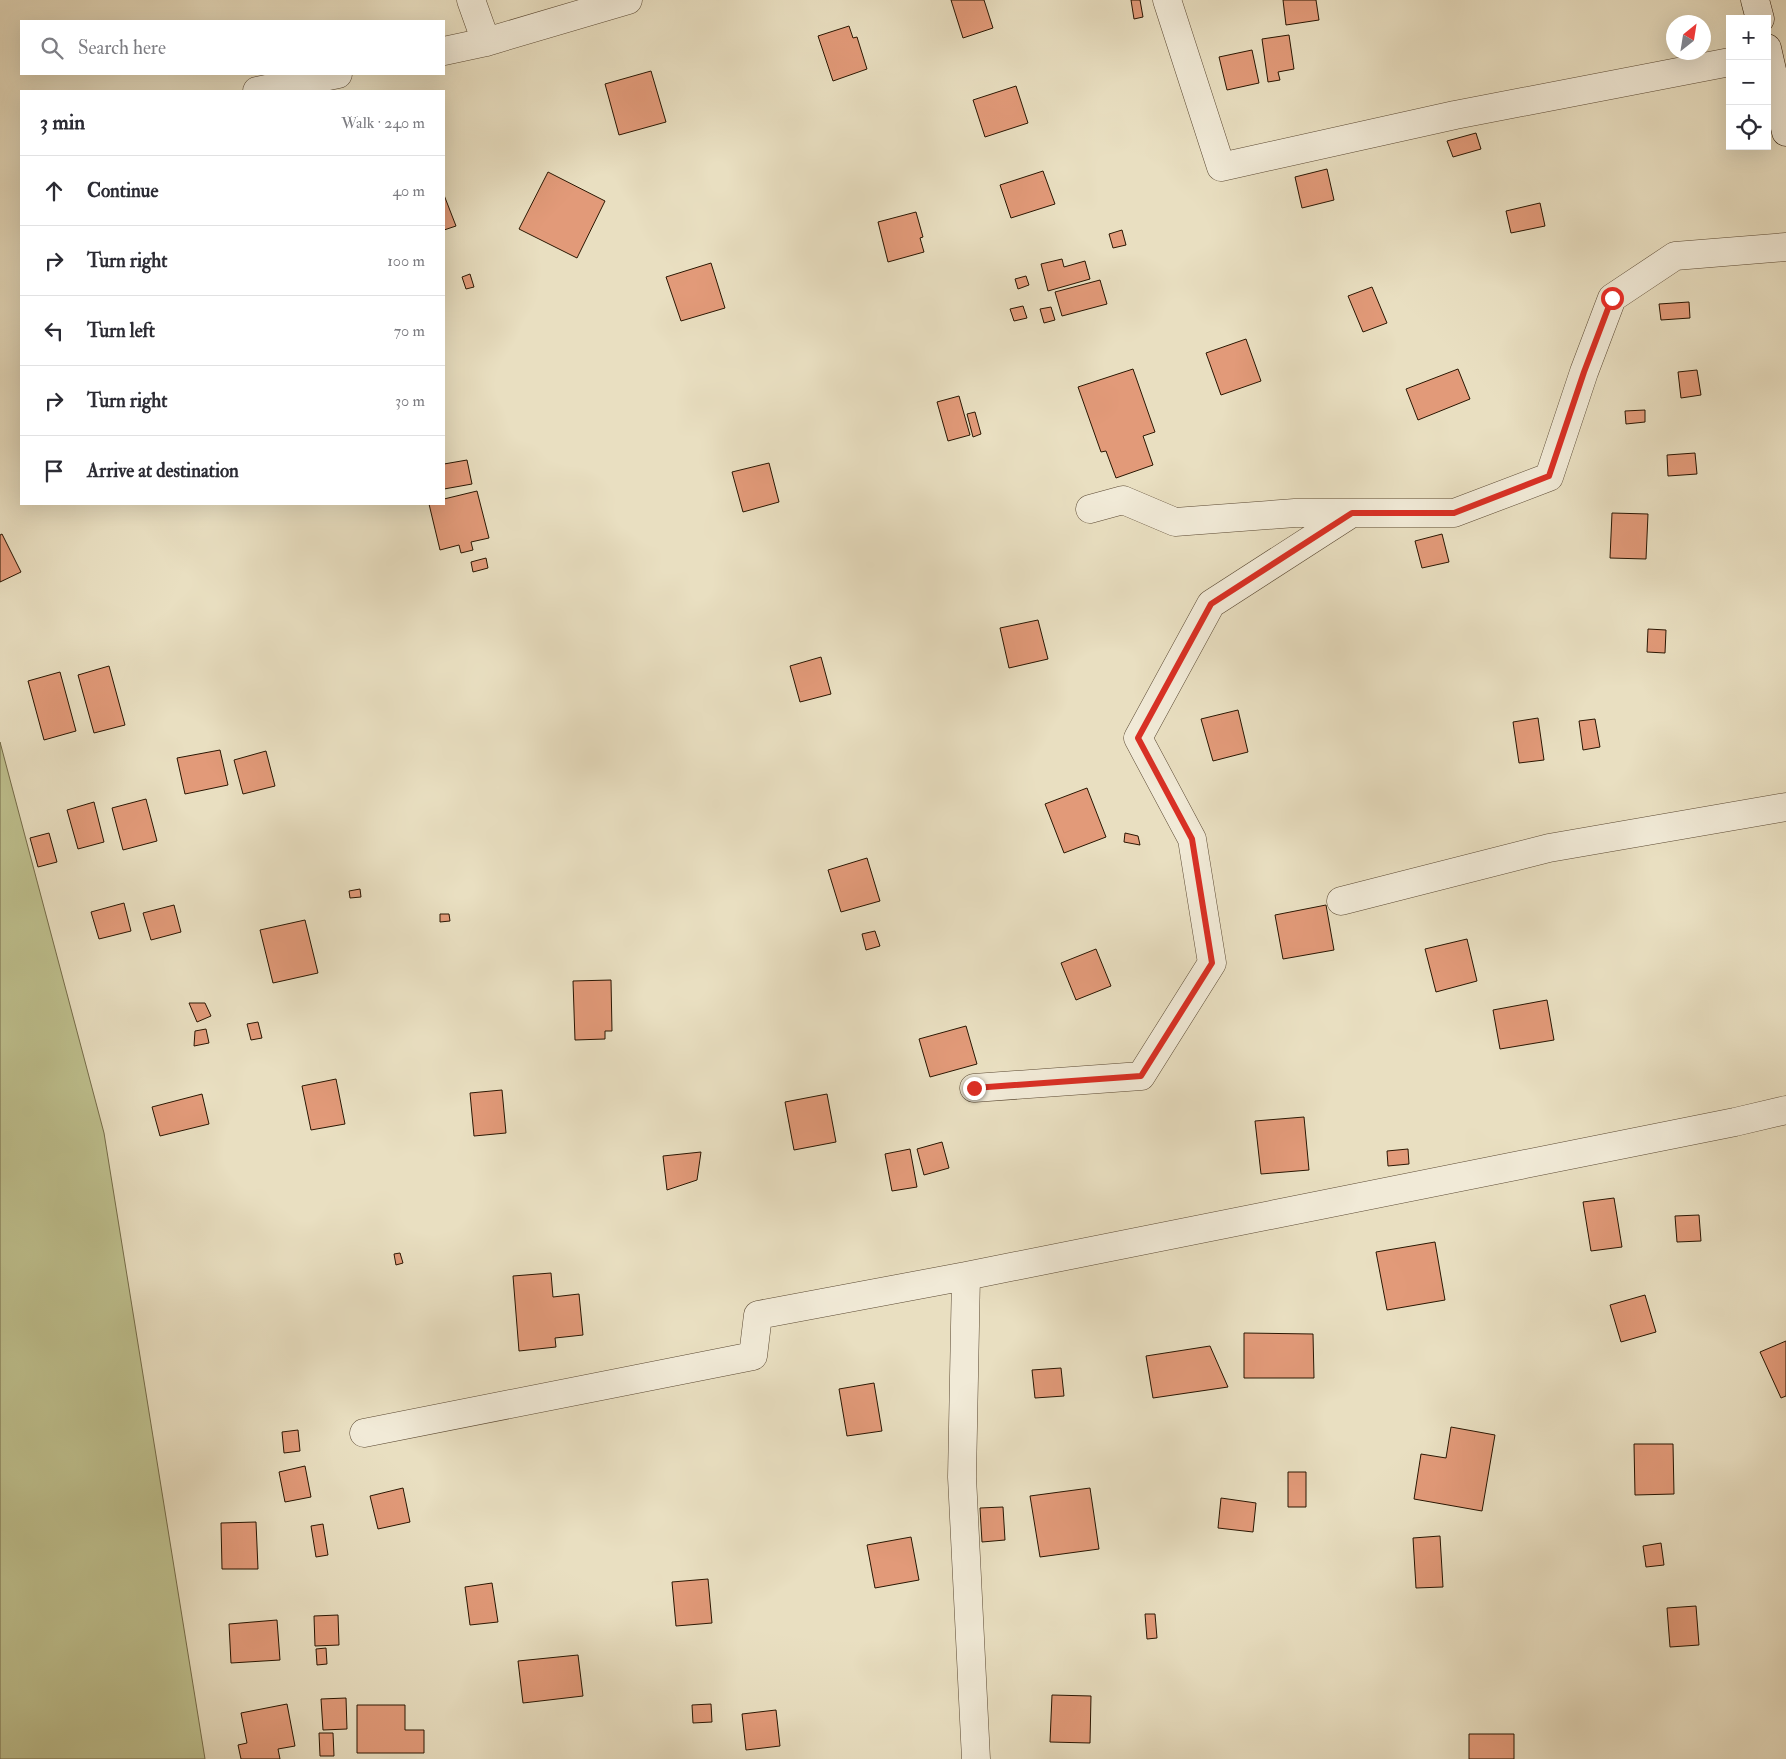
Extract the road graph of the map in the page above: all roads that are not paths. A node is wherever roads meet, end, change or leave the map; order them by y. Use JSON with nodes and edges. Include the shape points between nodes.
{"nodes":[{"id":1,"x":470,"y":0,"type":"edge"},
{"id":2,"x":628,"y":0,"type":"edge"},
{"id":3,"x":1167,"y":0,"type":"edge"},
{"id":4,"x":1755,"y":0,"type":"edge"},
{"id":5,"x":1759,"y":15,"type":"edge"},
{"id":6,"x":486,"y":42,"type":"junction"},
{"id":7,"x":445,"y":51,"type":"edge"},
{"id":8,"x":1770,"y":60,"type":"edge"},
{"id":9,"x":1726,"y":63,"type":"edge"},
{"id":10,"x":333,"y":75,"type":"edge"},
{"id":11,"x":262,"y":90,"type":"edge"},
{"id":12,"x":1786,"y":132,"type":"edge"},
{"id":13,"x":1786,"y":247,"type":"edge"},
{"id":14,"x":1090,"y":509,"type":"dead end"},
{"id":15,"x":1352,"y":513,"type":"junction"},
{"id":16,"x":1786,"y":807,"type":"edge"},
{"id":17,"x":1341,"y":901,"type":"dead end"},
{"id":18,"x":974,"y":1088,"type":"dead end"},
{"id":19,"x":1786,"y":1110,"type":"edge"},
{"id":20,"x":966,"y":1276,"type":"junction"},
{"id":21,"x":364,"y":1433,"type":"dead end"},
{"id":22,"x":976,"y":1759,"type":"edge"}],
"edges":[{"from":1,"to":6,"type":"street"},
{"from":2,"to":6,"type":"street"},
{"from":3,"to":9,"type":"street","via":[[1221,167],[1455,115]]},
{"from":4,"to":5,"type":"street"},
{"from":6,"to":7,"type":"street"},
{"from":8,"to":12,"type":"street"},
{"from":10,"to":11,"type":"street"},
{"from":13,"to":15,"type":"street","via":[[1674,256],[1612,298],[1549,476],[1454,513]]},
{"from":14,"to":15,"type":"street","via":[[1123,500],[1175,522],[1295,513]]},
{"from":15,"to":18,"type":"street","via":[[1211,604],[1138,738],[1192,839],[1212,963],[1141,1076]]},
{"from":16,"to":17,"type":"street","via":[[1548,848]]},
{"from":19,"to":20,"type":"street"},
{"from":20,"to":21,"type":"street","via":[[758,1315],[753,1356]]},
{"from":20,"to":22,"type":"street","via":[[962,1477]]}]}
